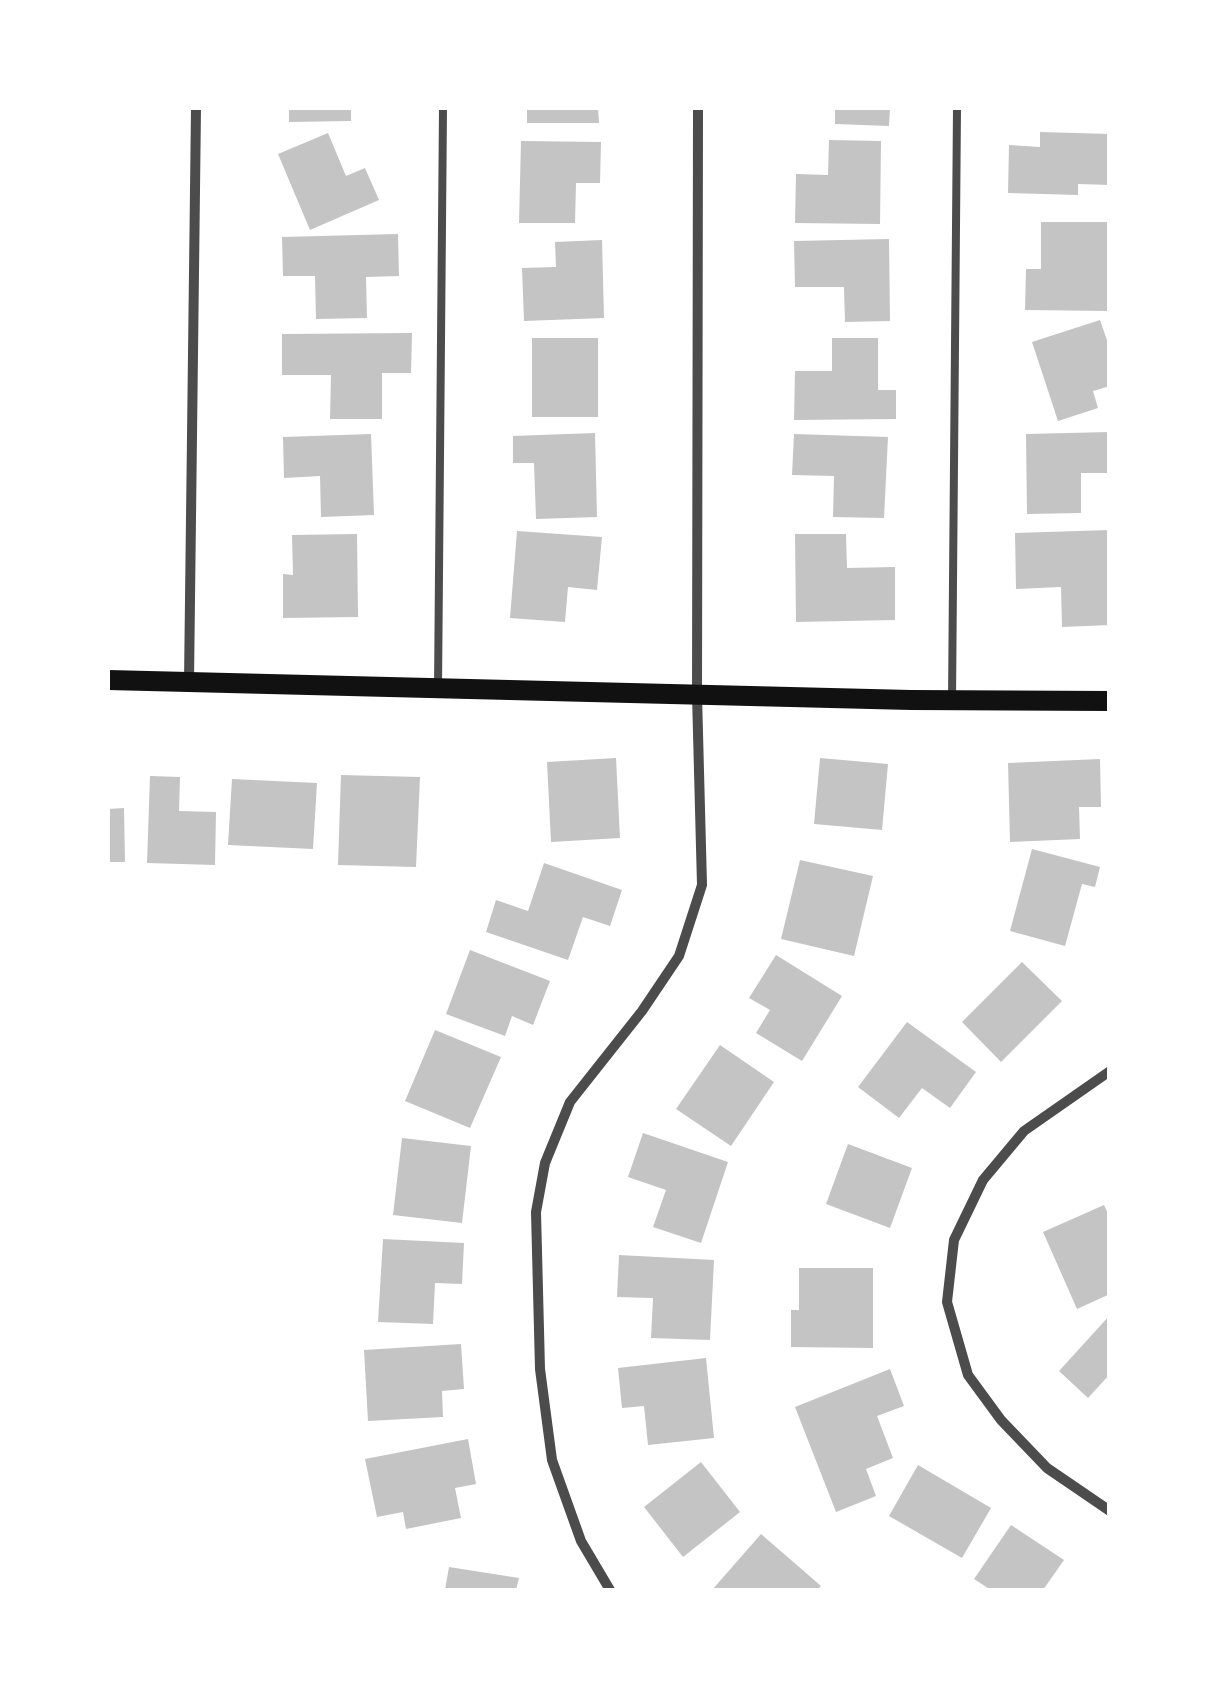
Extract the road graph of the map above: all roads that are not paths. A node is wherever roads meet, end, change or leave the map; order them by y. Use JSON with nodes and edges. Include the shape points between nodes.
{"nodes":[{"id":1,"x":196,"y":108,"type":"edge"},
{"id":2,"x":443,"y":108,"type":"edge"},
{"id":3,"x":698,"y":108,"type":"edge"},
{"id":4,"x":957,"y":108,"type":"edge"},
{"id":5,"x":108,"y":680,"type":"edge"},
{"id":6,"x":189,"y":682,"type":"junction"},
{"id":7,"x":438,"y":688,"type":"junction"},
{"id":8,"x":697,"y":694,"type":"junction"},
{"id":9,"x":952,"y":700,"type":"junction"},
{"id":10,"x":1110,"y":700,"type":"edge"},
{"id":11,"x":1110,"y":1071,"type":"edge"},
{"id":12,"x":1110,"y":1511,"type":"edge"},
{"id":13,"x":610,"y":1590,"type":"edge"}],
"edges":[{"from":1,"to":6,"type":"street"},
{"from":2,"to":7,"type":"lane"},
{"from":3,"to":8,"type":"street"},
{"from":4,"to":9,"type":"lane"},
{"from":5,"to":6,"type":"main road"},
{"from":6,"to":7,"type":"main road"},
{"from":7,"to":8,"type":"main road"},
{"from":8,"to":9,"type":"main road"},
{"from":8,"to":13,"type":"street","via":[[702,885],[679,956],[570,1102],[545,1163],[536,1212],[540,1369],[552,1460],[581,1541]]},
{"from":9,"to":10,"type":"main road"},
{"from":11,"to":12,"type":"street","via":[[1024,1130],[983,1180],[954,1240],[947,1302],[968,1375],[1001,1420],[1047,1468]]}]}
